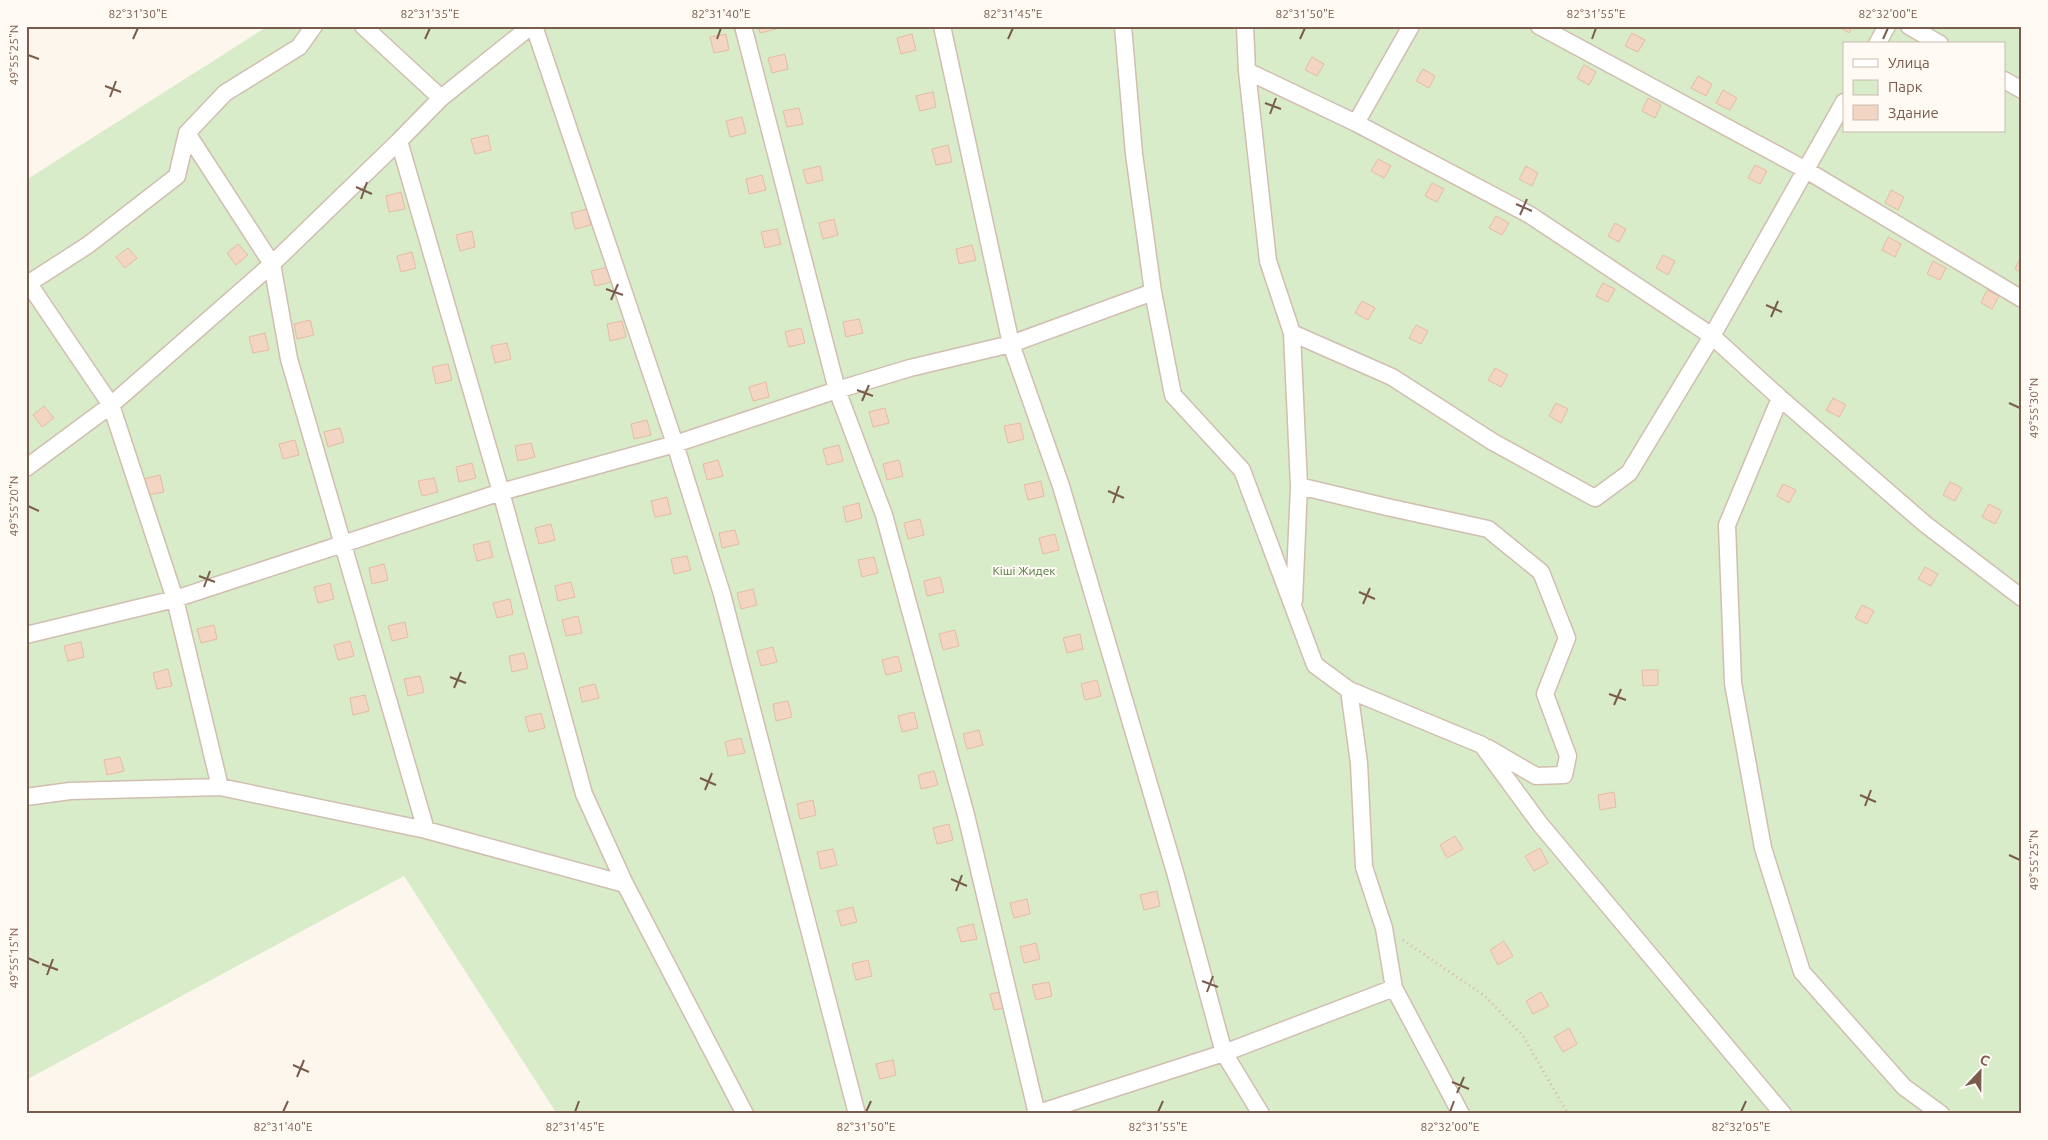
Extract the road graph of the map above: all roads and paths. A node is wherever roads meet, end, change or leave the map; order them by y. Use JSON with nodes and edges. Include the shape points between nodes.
{"nodes":[{"id":1,"x":314,"y":26,"type":"edge"},
{"id":2,"x":363,"y":26,"type":"edge"},
{"id":3,"x":533,"y":26,"type":"edge"},
{"id":4,"x":743,"y":26,"type":"edge"},
{"id":5,"x":942,"y":26,"type":"edge"},
{"id":6,"x":1123,"y":26,"type":"edge"},
{"id":7,"x":1245,"y":26,"type":"edge"},
{"id":8,"x":1411,"y":26,"type":"edge"},
{"id":9,"x":1539,"y":26,"type":"edge"},
{"id":10,"x":1887,"y":26,"type":"edge"},
{"id":11,"x":1909,"y":26,"type":"edge"},
{"id":12,"x":1878,"y":42,"type":"edge"},
{"id":13,"x":1937,"y":42,"type":"edge"},
{"id":14,"x":1247,"y":71,"type":"junction"},
{"id":15,"x":2006,"y":81,"type":"edge"},
{"id":16,"x":2022,"y":90,"type":"edge"},
{"id":17,"x":441,"y":98,"type":"junction"},
{"id":18,"x":1843,"y":104,"type":"edge"},
{"id":19,"x":1356,"y":123,"type":"junction"},
{"id":20,"x":187,"y":133,"type":"junction"},
{"id":21,"x":399,"y":141,"type":"junction"},
{"id":22,"x":1806,"y":170,"type":"junction"},
{"id":23,"x":272,"y":264,"type":"junction"},
{"id":24,"x":27,"y":284,"type":"edge"},
{"id":25,"x":1153,"y":292,"type":"junction"},
{"id":26,"x":2022,"y":299,"type":"edge"},
{"id":27,"x":1292,"y":333,"type":"junction"},
{"id":28,"x":1712,"y":336,"type":"junction"},
{"id":29,"x":1011,"y":344,"type":"junction"},
{"id":30,"x":837,"y":390,"type":"junction"},
{"id":31,"x":1780,"y":398,"type":"junction"},
{"id":32,"x":112,"y":405,"type":"junction"},
{"id":33,"x":675,"y":444,"type":"junction"},
{"id":34,"x":26,"y":468,"type":"edge"},
{"id":35,"x":1299,"y":486,"type":"junction"},
{"id":36,"x":501,"y":492,"type":"junction"},
{"id":37,"x":343,"y":544,"type":"junction"},
{"id":38,"x":2022,"y":598,"type":"edge"},
{"id":39,"x":175,"y":599,"type":"junction"},
{"id":40,"x":1294,"y":611,"type":"junction"},
{"id":41,"x":26,"y":635,"type":"edge"},
{"id":42,"x":1349,"y":690,"type":"junction"},
{"id":43,"x":1482,"y":745,"type":"junction"},
{"id":44,"x":220,"y":786,"type":"junction"},
{"id":45,"x":26,"y":797,"type":"edge"},
{"id":46,"x":426,"y":830,"type":"junction"},
{"id":47,"x":625,"y":884,"type":"junction"},
{"id":48,"x":1384,"y":928,"type":"junction"},
{"id":49,"x":1394,"y":988,"type":"junction"},
{"id":50,"x":1224,"y":1052,"type":"junction"},
{"id":51,"x":745,"y":1114,"type":"edge"},
{"id":52,"x":857,"y":1114,"type":"edge"},
{"id":53,"x":1036,"y":1114,"type":"edge"},
{"id":54,"x":1262,"y":1114,"type":"edge"},
{"id":55,"x":1462,"y":1114,"type":"edge"},
{"id":56,"x":1568,"y":1114,"type":"edge"},
{"id":57,"x":1783,"y":1114,"type":"edge"},
{"id":58,"x":1941,"y":1114,"type":"edge"}],
"edges":[{"from":1,"to":20,"type":"street","via":[[299,47],[225,93]]},
{"from":2,"to":17,"type":"street"},
{"from":3,"to":17,"type":"street"},
{"from":3,"to":33,"type":"street"},
{"from":4,"to":30,"type":"street"},
{"from":5,"to":29,"type":"street"},
{"from":6,"to":25,"type":"street","via":[[1134,154]]},
{"from":7,"to":14,"type":"street"},
{"from":8,"to":19,"type":"street"},
{"from":9,"to":22,"type":"street"},
{"from":10,"to":12,"type":"street"},
{"from":11,"to":13,"type":"street"},
{"from":14,"to":19,"type":"street"},
{"from":14,"to":27,"type":"street","via":[[1268,261]]},
{"from":15,"to":16,"type":"street"},
{"from":17,"to":21,"type":"street"},
{"from":18,"to":22,"type":"street"},
{"from":19,"to":28,"type":"street","via":[[1530,215]]},
{"from":20,"to":23,"type":"street"},
{"from":20,"to":24,"type":"street","via":[[177,176],[88,245]]},
{"from":21,"to":23,"type":"street"},
{"from":21,"to":36,"type":"street"},
{"from":22,"to":26,"type":"street"},
{"from":22,"to":28,"type":"street"},
{"from":23,"to":32,"type":"street"},
{"from":23,"to":37,"type":"street","via":[[289,359]]},
{"from":24,"to":32,"type":"street"},
{"from":25,"to":29,"type":"street"},
{"from":25,"to":40,"type":"street","via":[[1173,395],[1242,470]]},
{"from":27,"to":28,"type":"street","via":[[1392,377],[1493,442],[1595,498],[1629,473]]},
{"from":27,"to":35,"type":"street"},
{"from":28,"to":31,"type":"street"},
{"from":29,"to":30,"type":"street","via":[[910,368]]},
{"from":29,"to":50,"type":"street","via":[[1063,496],[1175,872]]},
{"from":30,"to":33,"type":"street"},
{"from":30,"to":53,"type":"street","via":[[884,515],[966,814]]},
{"from":31,"to":38,"type":"street","via":[[1925,524]]},
{"from":31,"to":58,"type":"street","via":[[1727,525],[1734,683],[1763,848],[1802,972],[1904,1087]]},
{"from":32,"to":34,"type":"street"},
{"from":32,"to":39,"type":"street"},
{"from":33,"to":36,"type":"street"},
{"from":33,"to":52,"type":"street","via":[[722,594]]},
{"from":35,"to":40,"type":"street"},
{"from":35,"to":43,"type":"street","via":[[1488,529],[1541,572],[1567,638],[1544,694],[1568,756],[1564,774],[1536,776]]},
{"from":36,"to":37,"type":"street"},
{"from":36,"to":47,"type":"street","via":[[584,794]]},
{"from":37,"to":39,"type":"street"},
{"from":37,"to":46,"type":"street"},
{"from":39,"to":41,"type":"street"},
{"from":39,"to":44,"type":"street"},
{"from":40,"to":42,"type":"street","via":[[1315,664]]},
{"from":42,"to":43,"type":"street"},
{"from":42,"to":48,"type":"street","via":[[1359,762],[1364,867]]},
{"from":43,"to":57,"type":"street","via":[[1540,824]]},
{"from":44,"to":45,"type":"street","via":[[70,791]]},
{"from":44,"to":46,"type":"street"},
{"from":46,"to":47,"type":"street"},
{"from":47,"to":51,"type":"street"},
{"from":48,"to":49,"type":"street"},
{"from":48,"to":56,"type":"path","via":[[1486,996],[1523,1036]]},
{"from":49,"to":50,"type":"street"},
{"from":49,"to":55,"type":"street"},
{"from":50,"to":53,"type":"street"},
{"from":50,"to":54,"type":"street"}]}
